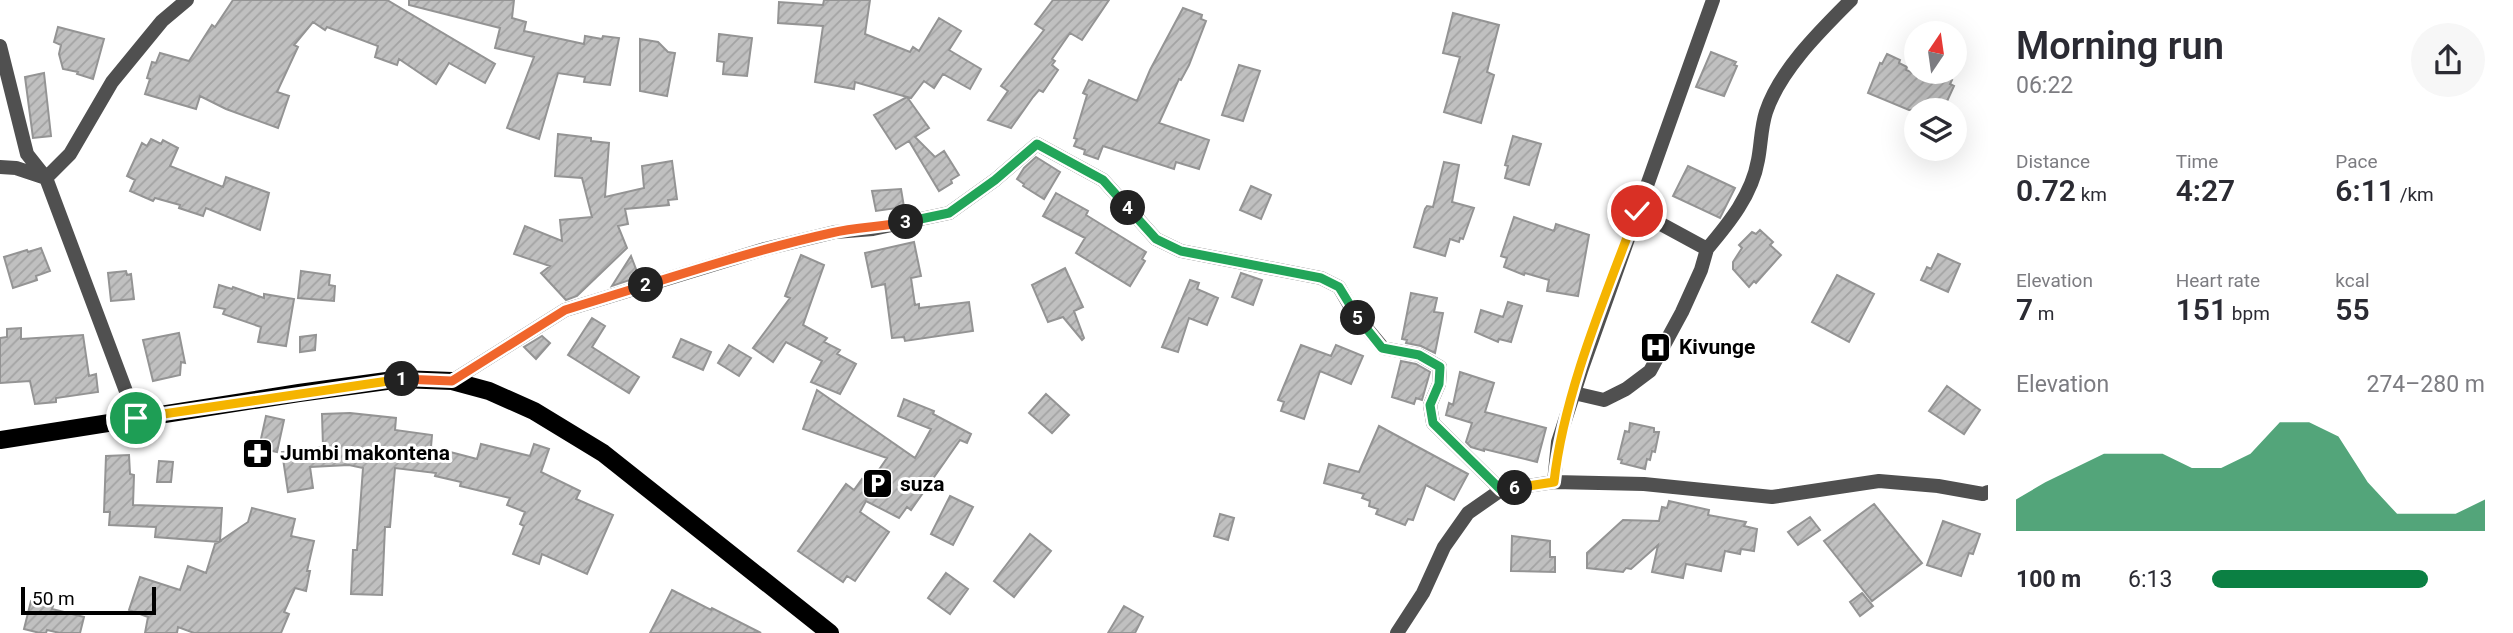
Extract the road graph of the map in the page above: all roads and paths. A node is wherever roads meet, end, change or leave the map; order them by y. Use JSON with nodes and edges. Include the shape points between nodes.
{"nodes":[{"id":1,"x":187,"y":0,"type":"edge"},
{"id":2,"x":1713,"y":0,"type":"edge"},
{"id":3,"x":1851,"y":0,"type":"edge"},
{"id":4,"x":0,"y":46,"type":"edge"},
{"id":5,"x":0,"y":167,"type":"edge"},
{"id":6,"x":46,"y":178,"type":"junction"},
{"id":7,"x":1637,"y":211,"type":"junction"},
{"id":8,"x":1707,"y":249,"type":"junction"},
{"id":9,"x":452,"y":381,"type":"junction"},
{"id":10,"x":1574,"y":393,"type":"junction"},
{"id":11,"x":136,"y":418,"type":"junction"},
{"id":12,"x":0,"y":440,"type":"edge"},
{"id":13,"x":1554,"y":482,"type":"junction"},
{"id":14,"x":1501,"y":490,"type":"junction"},
{"id":15,"x":1988,"y":492,"type":"edge"},
{"id":16,"x":830,"y":633,"type":"edge"},
{"id":17,"x":1396,"y":633,"type":"edge"}],
"edges":[{"from":1,"to":6,"type":"street","via":[[162,21],[112,82],[70,154]]},
{"from":2,"to":7,"type":"street"},
{"from":3,"to":8,"type":"street","via":[[1805,47],[1777,88],[1765,113],[1758,163],[1744,198]]},
{"from":4,"to":6,"type":"street","via":[[27,154]]},
{"from":5,"to":6,"type":"street"},
{"from":6,"to":11,"type":"street"},
{"from":7,"to":8,"type":"street"},
{"from":7,"to":10,"type":"street"},
{"from":8,"to":10,"type":"street","via":[[1682,312],[1650,371],[1604,400]]},
{"from":9,"to":11,"type":"main road","via":[[401,379]]},
{"from":9,"to":14,"type":"street","via":[[565,310],[765,249],[949,213],[1037,144],[1103,180],[1156,239],[1181,251],[1321,278],[1339,287],[1382,348],[1419,355],[1440,367],[1430,405],[1433,423]]},
{"from":9,"to":16,"type":"main road","via":[[489,390],[534,411],[603,453]]},
{"from":10,"to":13,"type":"street","via":[[1559,442]]},
{"from":11,"to":12,"type":"main road"},
{"from":13,"to":14,"type":"street"},
{"from":13,"to":15,"type":"street","via":[[1644,484],[1772,497],[1879,481]]},
{"from":14,"to":17,"type":"street","via":[[1468,513]]}]}
